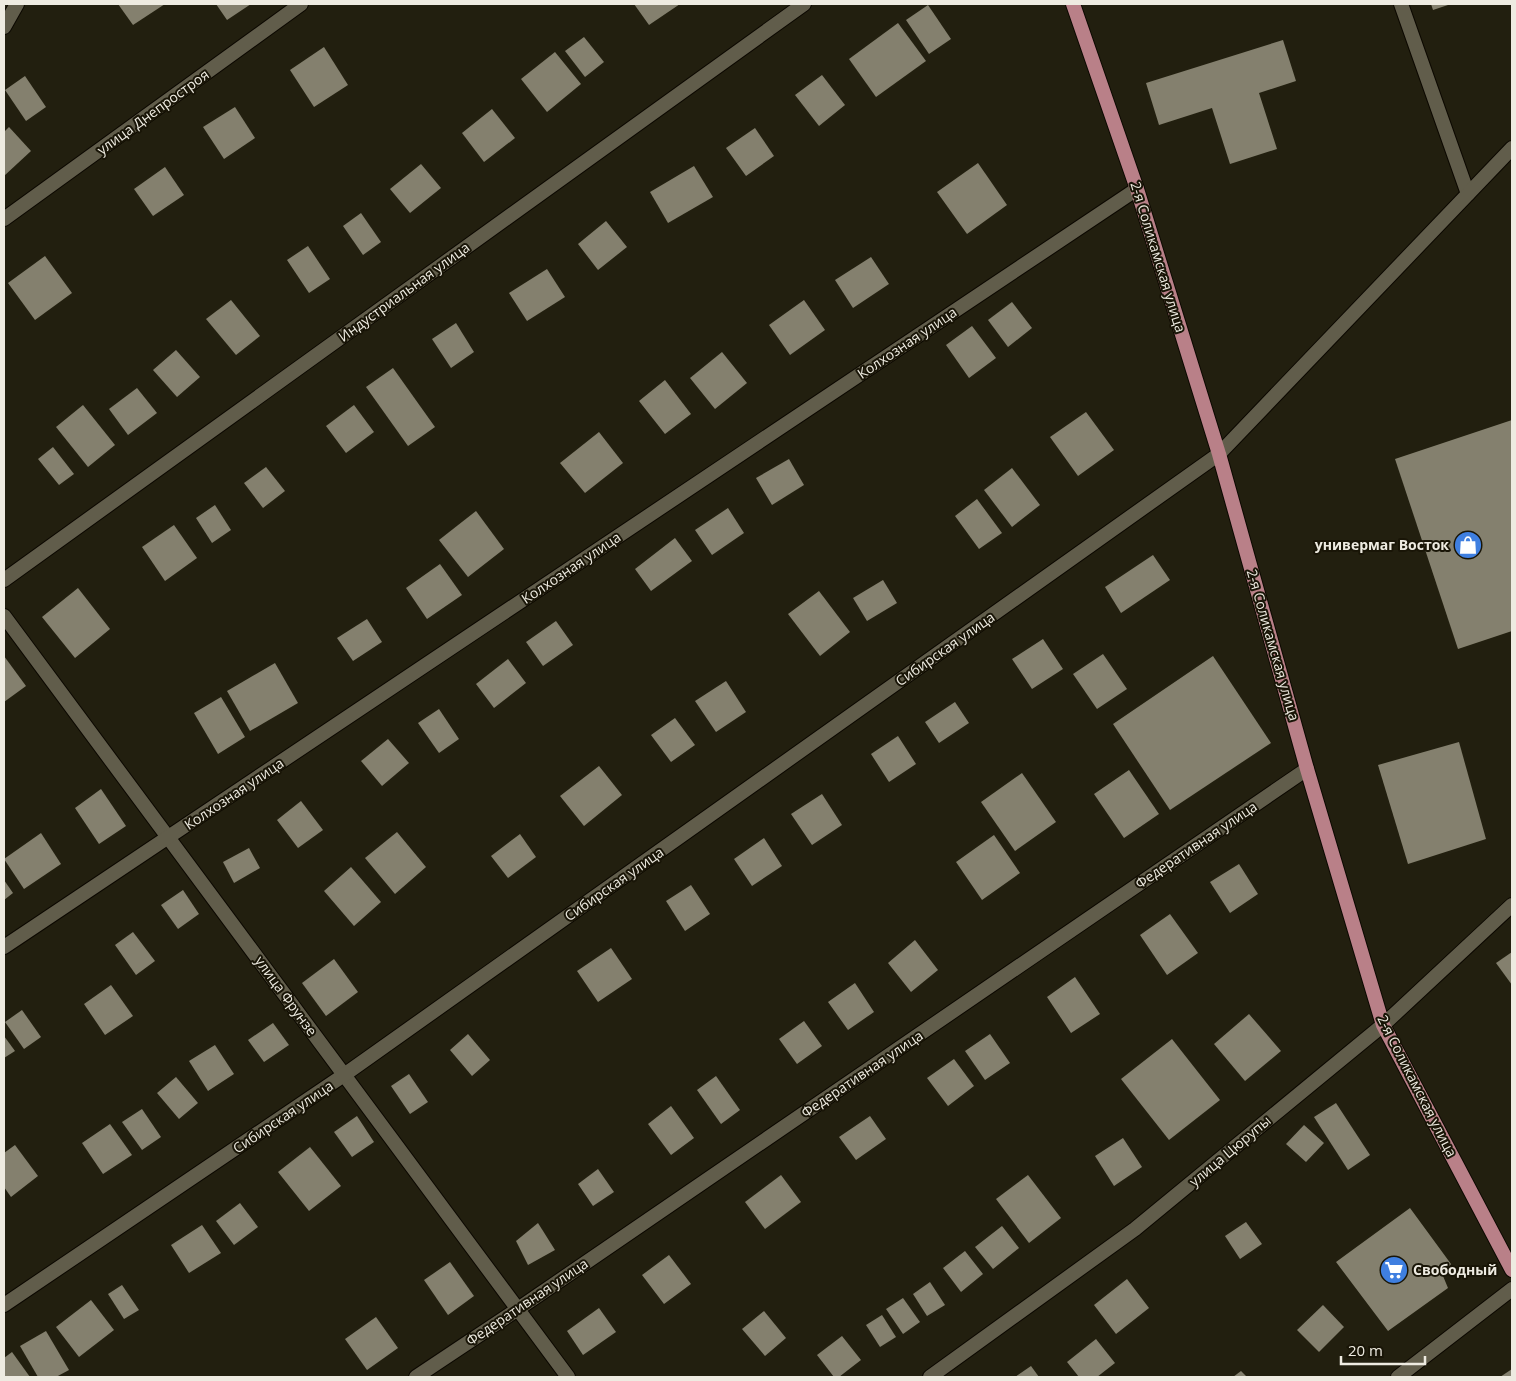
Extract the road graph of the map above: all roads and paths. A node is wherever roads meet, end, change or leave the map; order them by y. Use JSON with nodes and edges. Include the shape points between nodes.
{"nodes":[{"id":1,"x":17,"y":4,"type":"edge"},
{"id":2,"x":302,"y":4,"type":"edge"},
{"id":3,"x":804,"y":4,"type":"edge"},
{"id":4,"x":1074,"y":4,"type":"edge"},
{"id":5,"x":1401,"y":4,"type":"edge"},
{"id":6,"x":4,"y":27,"type":"edge"},
{"id":7,"x":1512,"y":148,"type":"edge"},
{"id":8,"x":1137,"y":189,"type":"junction"},
{"id":9,"x":1468,"y":194,"type":"junction"},
{"id":10,"x":4,"y":219,"type":"edge"},
{"id":11,"x":1220,"y":454,"type":"junction"},
{"id":12,"x":4,"y":580,"type":"edge"},
{"id":13,"x":4,"y":616,"type":"edge"},
{"id":14,"x":1307,"y":769,"type":"junction"},
{"id":15,"x":169,"y":837,"type":"junction"},
{"id":16,"x":1512,"y":904,"type":"edge"},
{"id":17,"x":4,"y":947,"type":"edge"},
{"id":18,"x":1383,"y":1025,"type":"junction"},
{"id":19,"x":344,"y":1075,"type":"junction"},
{"id":20,"x":1512,"y":1270,"type":"edge"},
{"id":21,"x":1512,"y":1289,"type":"edge"},
{"id":22,"x":4,"y":1305,"type":"edge"},
{"id":23,"x":518,"y":1309,"type":"junction"},
{"id":24,"x":416,"y":1377,"type":"edge"},
{"id":25,"x":568,"y":1377,"type":"edge"},
{"id":26,"x":930,"y":1377,"type":"edge"},
{"id":27,"x":1398,"y":1377,"type":"edge"}],
"edges":[{"from":1,"to":6,"type":"street"},
{"from":2,"to":10,"type":"street","name":"улица Днепростроя"},
{"from":3,"to":12,"type":"street","name":"Индустриальная улица"},
{"from":4,"to":8,"type":"main road","name":"2-я Соликамская улица"},
{"from":5,"to":9,"type":"street"},
{"from":7,"to":9,"type":"street","name":"Сибирская улица"},
{"from":8,"to":11,"type":"main road","name":"2-я Соликамская улица"},
{"from":8,"to":15,"type":"street","name":"Колхозная улица"},
{"from":9,"to":11,"type":"street","name":"Сибирская улица"},
{"from":11,"to":14,"type":"main road","name":"2-я Соликамская улица"},
{"from":11,"to":19,"type":"street","name":"Сибирская улица"},
{"from":13,"to":15,"type":"street","name":"улица Фрунзе"},
{"from":14,"to":18,"type":"main road","name":"2-я Соликамская улица"},
{"from":14,"to":23,"type":"street","name":"Федеративная улица"},
{"from":15,"to":17,"type":"street","name":"Колхозная улица"},
{"from":15,"to":19,"type":"street","name":"улица Фрунзе"},
{"from":16,"to":18,"type":"street","name":"улица Цюрупы"},
{"from":18,"to":20,"type":"main road","name":"2-я Соликамская улица"},
{"from":18,"to":26,"type":"street","name":"улица Цюрупы","via":[[1135,1229]]},
{"from":19,"to":22,"type":"street","name":"Сибирская улица"},
{"from":19,"to":23,"type":"street","name":"улица Фрунзе"},
{"from":21,"to":27,"type":"street"},
{"from":23,"to":24,"type":"street","name":"Федеративная улица"},
{"from":23,"to":25,"type":"street","name":"улица Фрунзе"}]}
